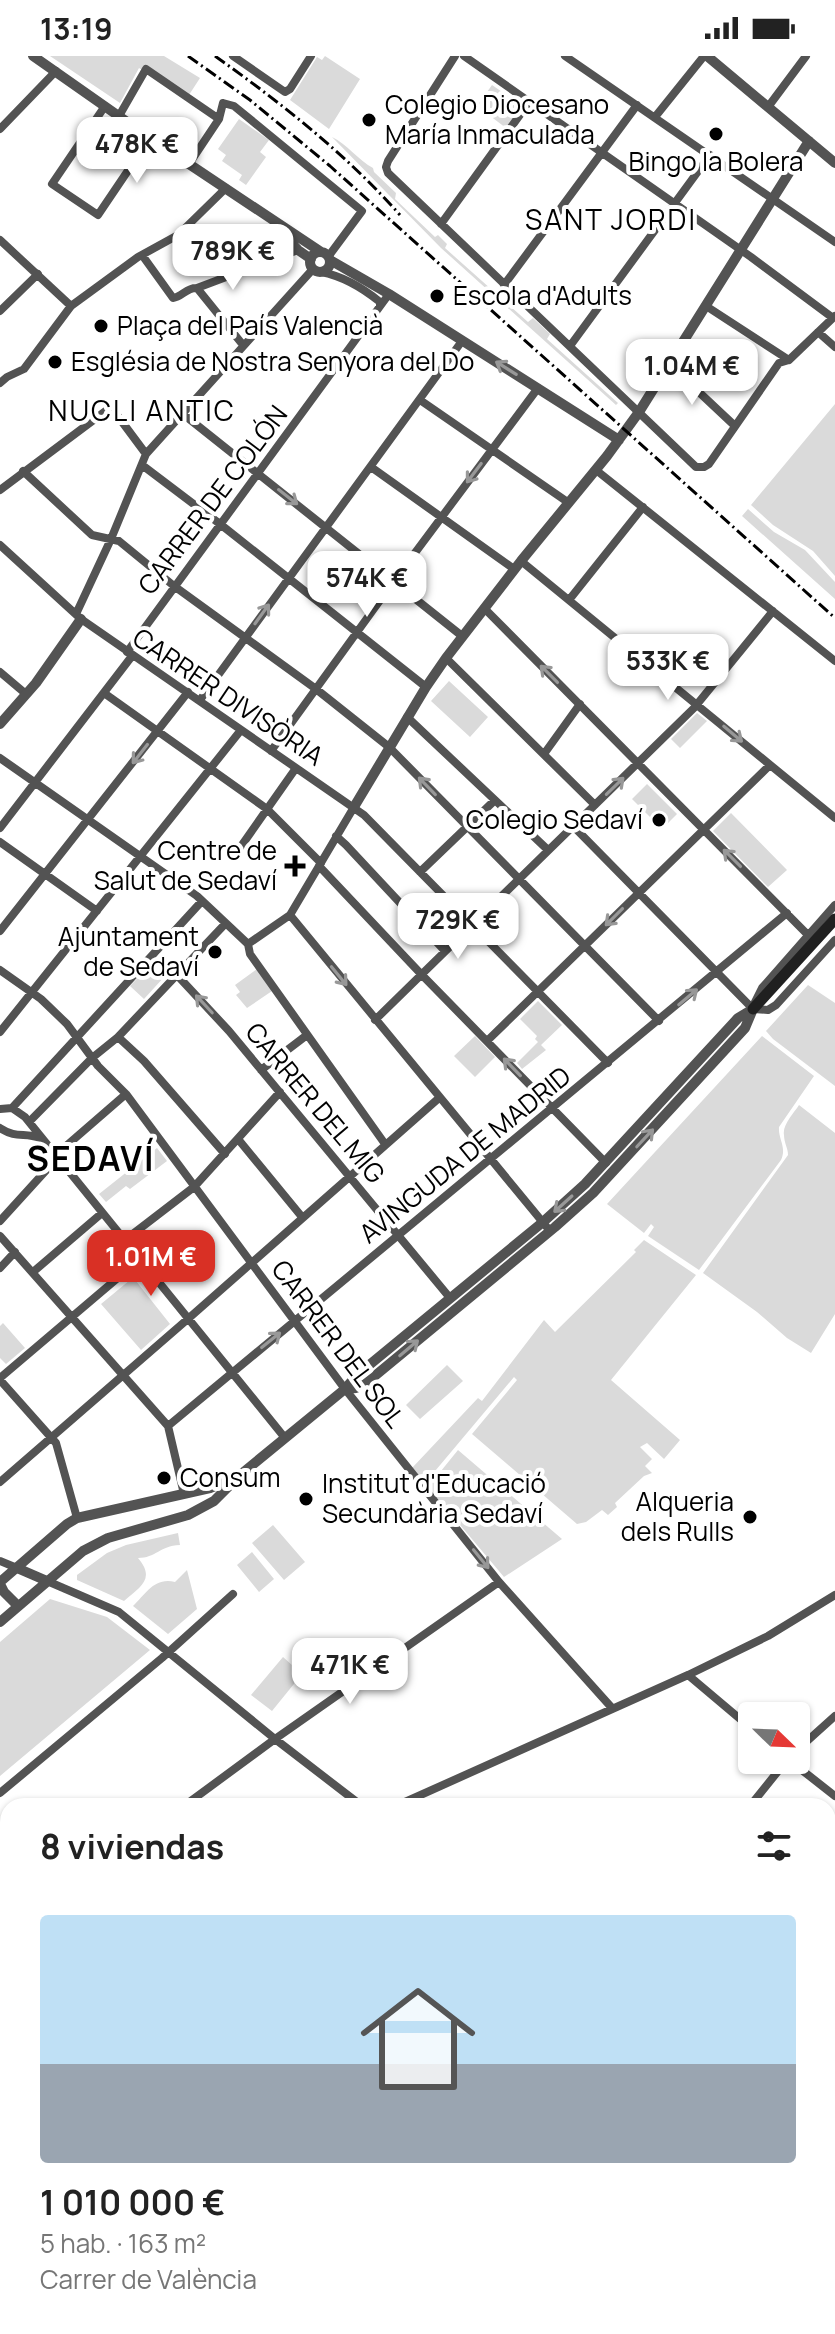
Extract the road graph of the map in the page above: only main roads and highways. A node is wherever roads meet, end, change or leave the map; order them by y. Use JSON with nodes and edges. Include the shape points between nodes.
{"nodes":[{"id":1,"x":835,"y":919,"type":"edge"},
{"id":2,"x":753,"y":1009,"type":"road end"}],
"edges":[{"from":1,"to":2,"type":"main road"}]}
